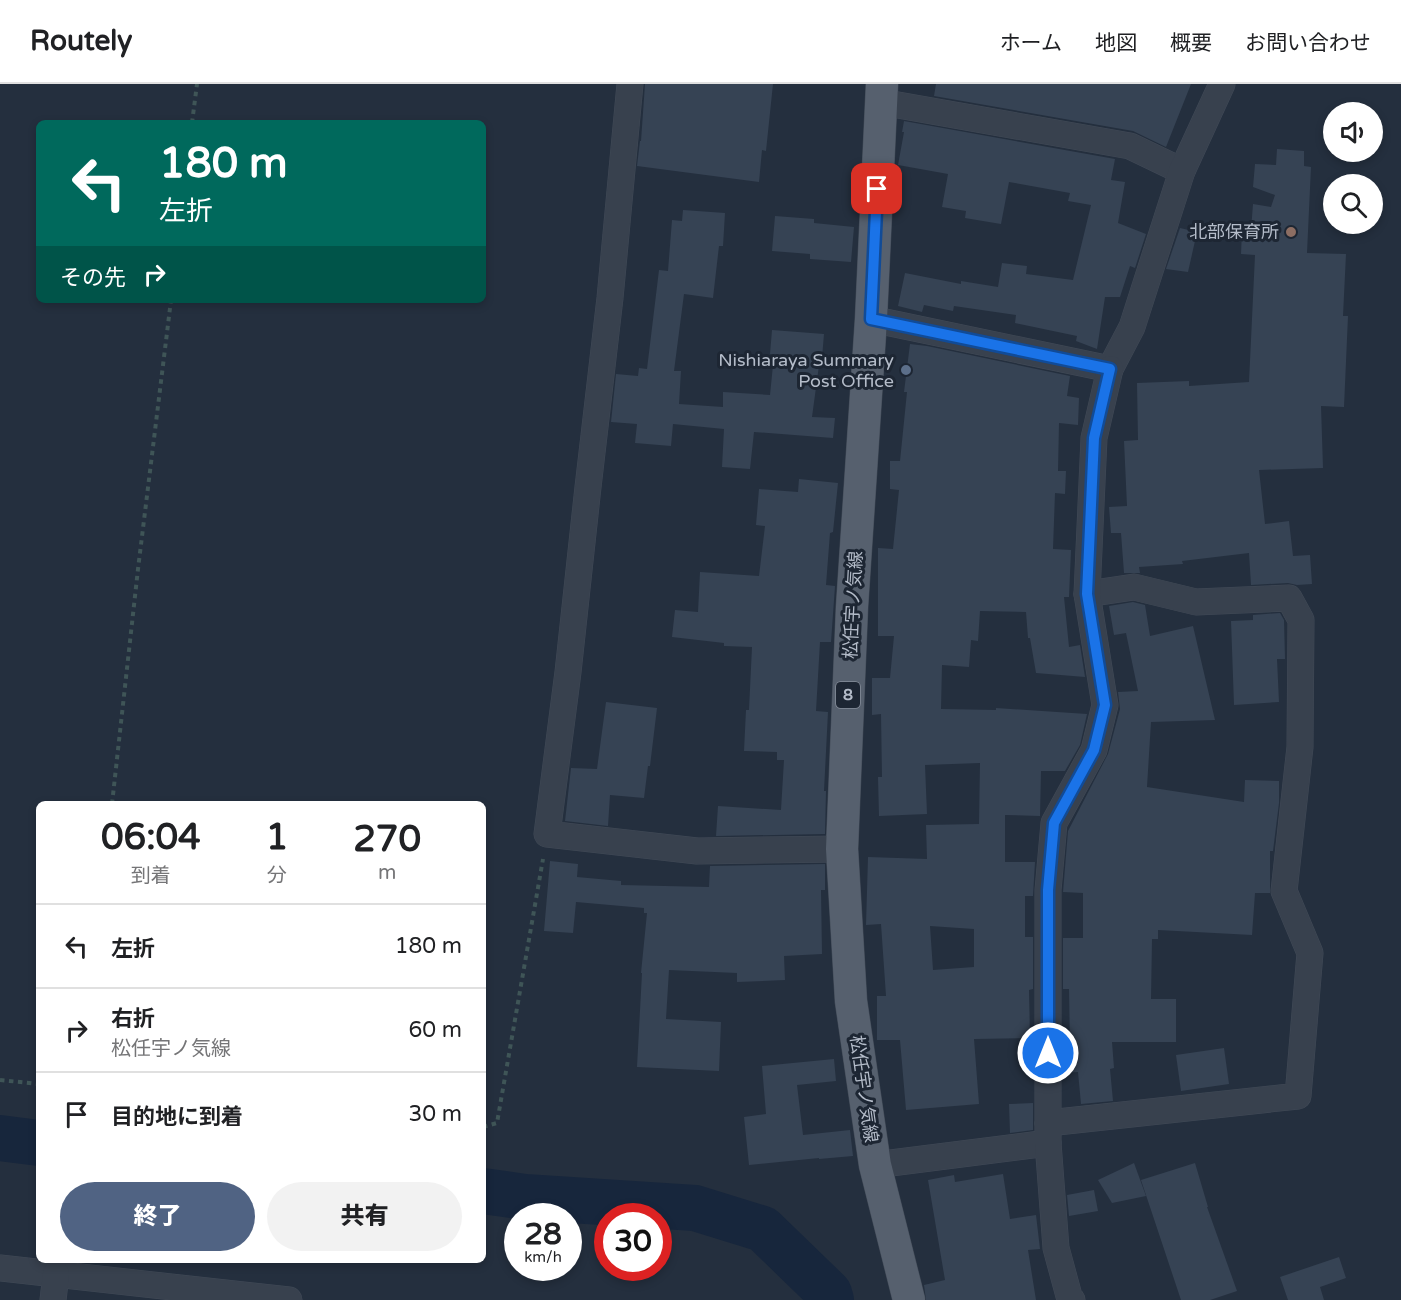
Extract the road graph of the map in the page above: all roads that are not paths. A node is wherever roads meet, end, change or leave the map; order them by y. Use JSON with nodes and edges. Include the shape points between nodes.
{"nodes":[{"id":1,"x":630,"y":84,"type":"edge"},
{"id":2,"x":1222,"y":84,"type":"edge"},
{"id":3,"x":881,"y":93,"type":"edge"},
{"id":4,"x":1182,"y":171,"type":"junction"},
{"id":5,"x":871,"y":319,"type":"junction"},
{"id":6,"x":1110,"y":369,"type":"junction"},
{"id":7,"x":1087,"y":594,"type":"junction"},
{"id":8,"x":842,"y":849,"type":"junction"},
{"id":9,"x":1048,"y":1133,"type":"junction"},
{"id":10,"x":875,"y":1165,"type":"junction"},
{"id":11,"x":0,"y":1268,"type":"edge"},
{"id":12,"x":56,"y":1274,"type":"junction"},
{"id":13,"x":53,"y":1300,"type":"edge"},
{"id":14,"x":289,"y":1300,"type":"edge"},
{"id":15,"x":909,"y":1300,"type":"edge"},
{"id":16,"x":1072,"y":1300,"type":"edge"}],
"edges":[{"from":1,"to":8,"type":"street","via":[[610,298],[547,834],[697,851]]},
{"from":2,"to":4,"type":"street"},
{"from":3,"to":4,"type":"street","via":[[1130,146]]},
{"from":3,"to":5,"type":"main road","name":"松任宇ノ気線","number":"8"},
{"from":4,"to":6,"type":"street","via":[[1132,327]]},
{"from":5,"to":6,"type":"street"},
{"from":5,"to":8,"type":"main road","name":"松任宇ノ気線","number":"8","via":[[852,607]]},
{"from":6,"to":7,"type":"street","via":[[1094,438]]},
{"from":7,"to":9,"type":"street","via":[[1105,705],[1094,750],[1054,823],[1048,890]]},
{"from":7,"to":9,"type":"street","via":[[1134,587],[1196,602],[1289,598],[1301,620],[1300,747],[1284,891],[1310,952],[1298,1096]]},
{"from":8,"to":10,"type":"main road","name":"松任宇ノ気線","number":"8","via":[[851,1001]]},
{"from":9,"to":10,"type":"street"},
{"from":9,"to":16,"type":"street","via":[[1056,1248]]},
{"from":10,"to":15,"type":"main road","name":"松任宇ノ気線","number":"8"},
{"from":11,"to":12,"type":"street"},
{"from":12,"to":13,"type":"street"},
{"from":12,"to":14,"type":"street"}]}
